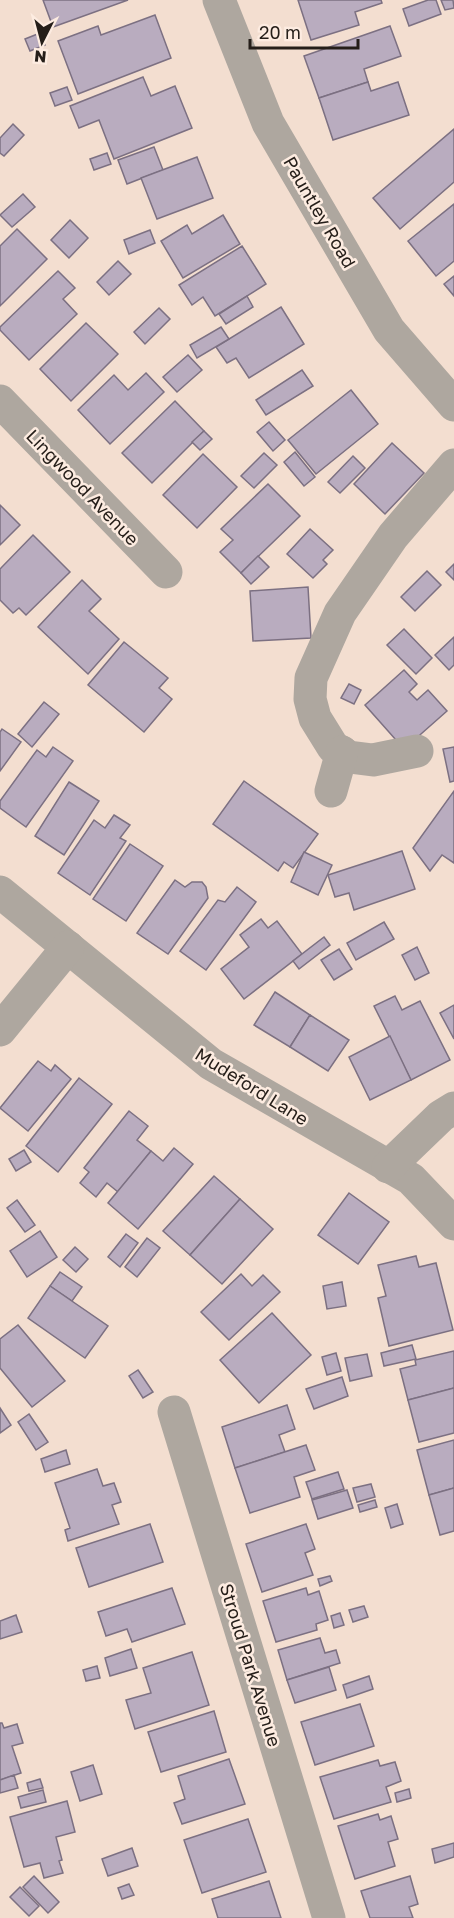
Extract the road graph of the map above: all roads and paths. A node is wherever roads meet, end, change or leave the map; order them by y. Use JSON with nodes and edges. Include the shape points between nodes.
{"nodes":[{"id":1,"x":219,"y":0,"type":"edge"},
{"id":2,"x":0,"y":401,"type":"edge"},
{"id":3,"x":454,"y":405,"type":"edge"},
{"id":4,"x":454,"y":465,"type":"edge"},
{"id":5,"x":166,"y":572,"type":"dead end"},
{"id":6,"x":417,"y":751,"type":"dead end"},
{"id":7,"x":342,"y":752,"type":"junction"},
{"id":8,"x":331,"y":791,"type":"dead end"},
{"id":9,"x":0,"y":892,"type":"edge"},
{"id":10,"x":68,"y":947,"type":"junction"},
{"id":11,"x":0,"y":1030,"type":"edge"},
{"id":12,"x":454,"y":1108,"type":"edge"},
{"id":13,"x":388,"y":1167,"type":"junction"},
{"id":14,"x":454,"y":1224,"type":"edge"},
{"id":15,"x":174,"y":1412,"type":"dead end"},
{"id":16,"x":329,"y":1918,"type":"edge"}],
"edges":[{"from":1,"to":3,"type":"street","name":"Pauntley Road","via":[[280,144],[388,330]]},
{"from":2,"to":5,"type":"street","name":"Lingwood Avenue"},
{"from":4,"to":7,"type":"street","via":[[393,536],[340,613],[311,678],[310,699],[315,718],[333,747]]},
{"from":6,"to":7,"type":"street","via":[[373,760],[349,757]]},
{"from":7,"to":8,"type":"street"},
{"from":9,"to":10,"type":"street","name":"Mudeford Lane"},
{"from":10,"to":11,"type":"street"},
{"from":10,"to":13,"type":"street","name":"Mudeford Lane","via":[[211,1064]]},
{"from":12,"to":13,"type":"street"},
{"from":13,"to":14,"type":"street","name":"Mudeford Lane","via":[[411,1179]]},
{"from":15,"to":16,"type":"street","name":"Stroud Park Avenue"}]}
